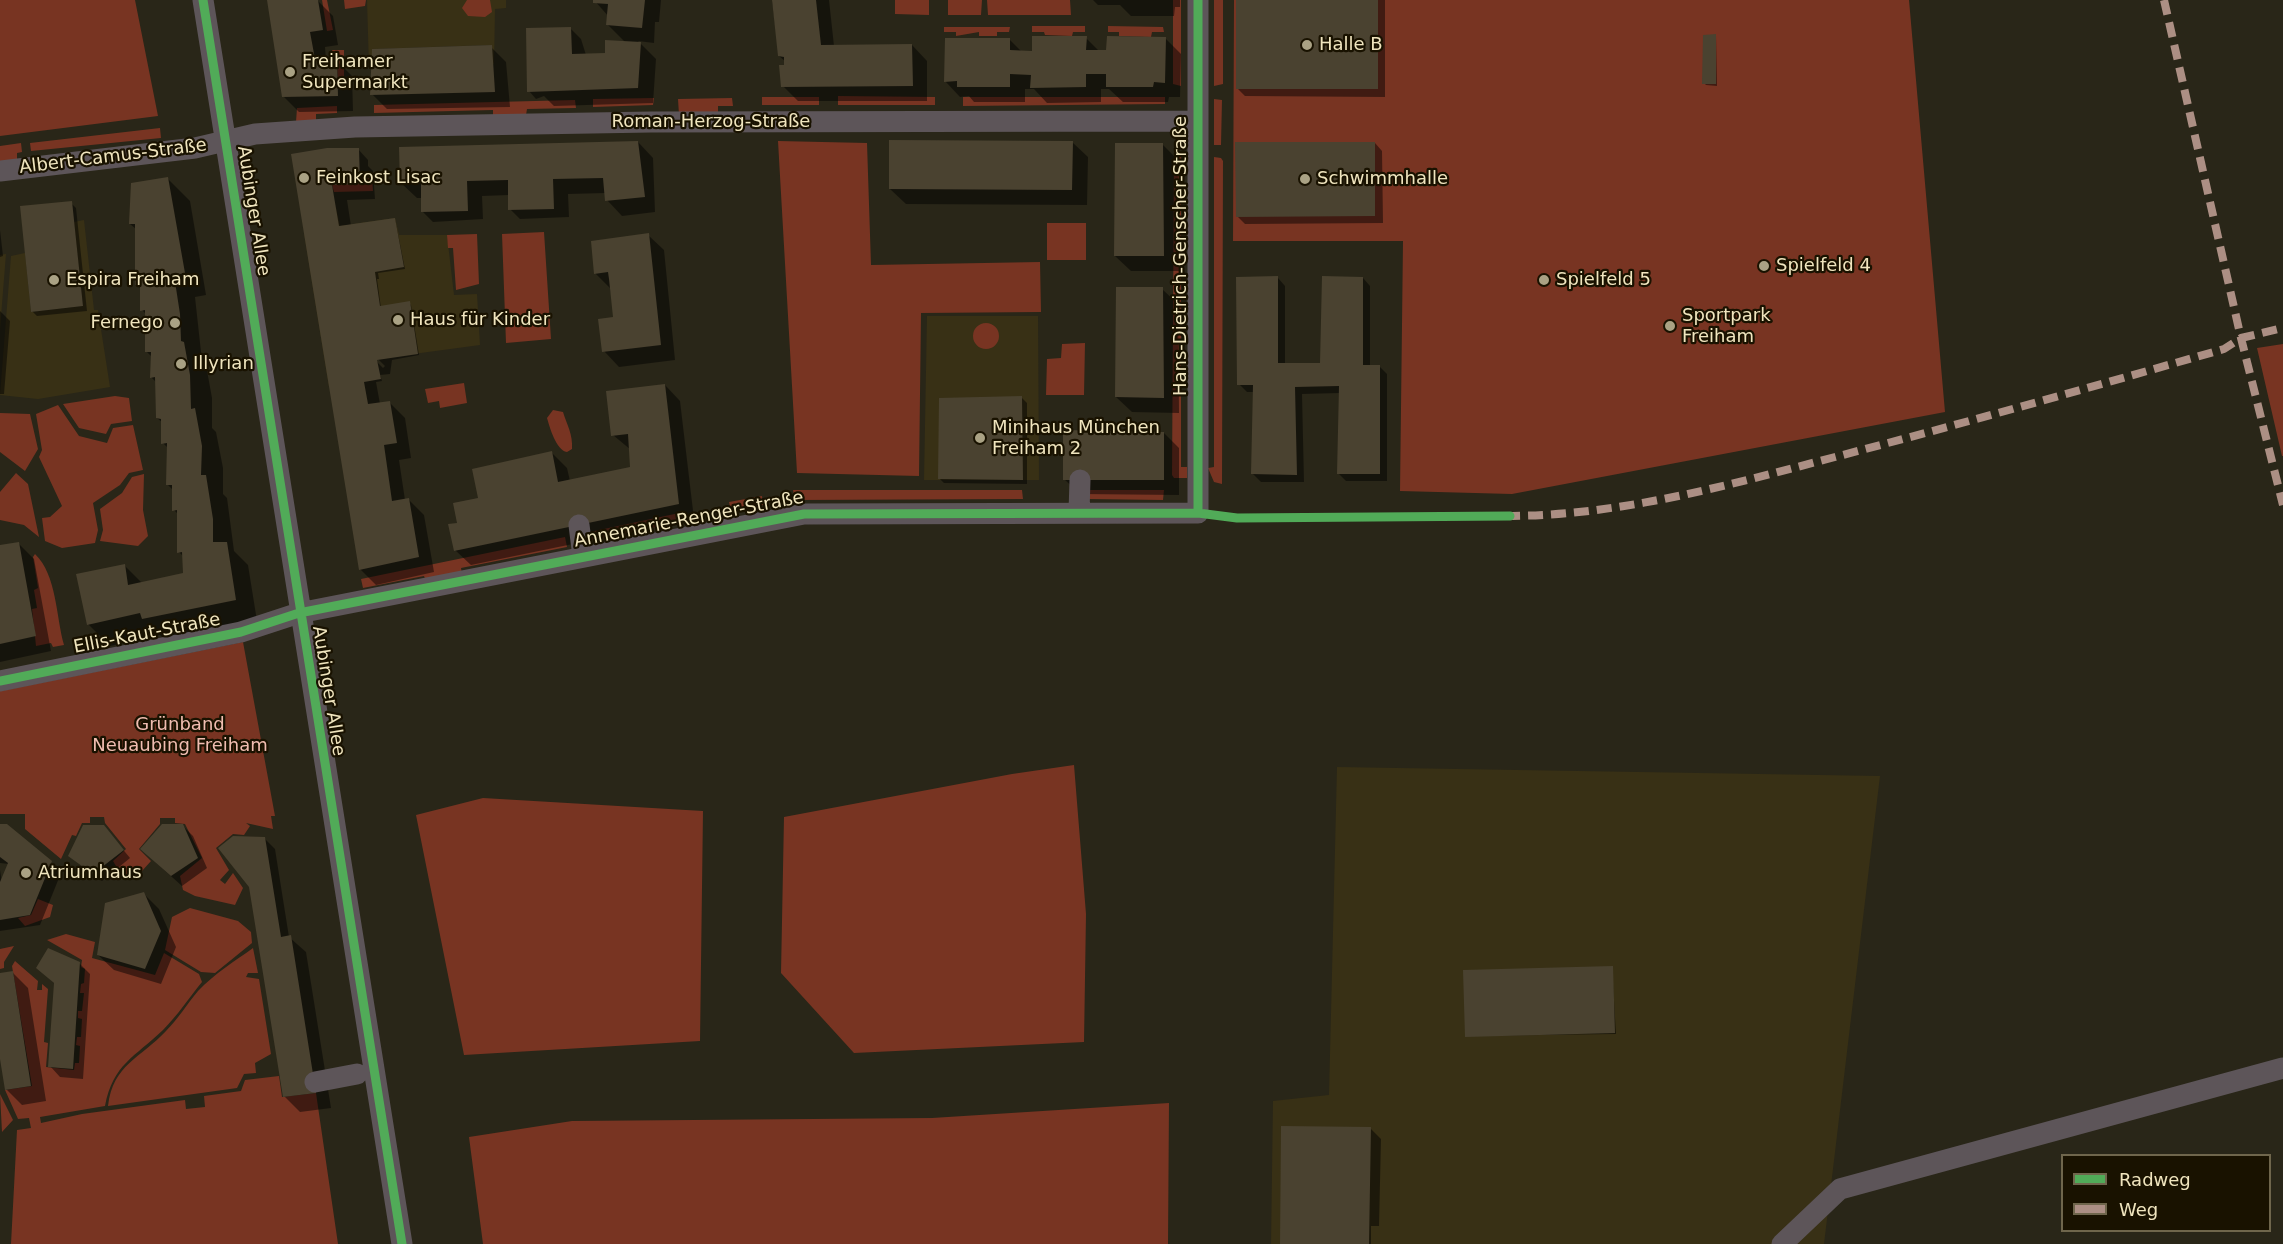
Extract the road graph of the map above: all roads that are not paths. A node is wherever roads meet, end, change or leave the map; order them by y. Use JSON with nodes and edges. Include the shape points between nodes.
{"nodes":[{"id":1,"x":203,"y":0,"type":"edge"},
{"id":2,"x":1198,"y":0,"type":"edge"},
{"id":3,"x":1198,"y":121,"type":"junction"},
{"id":4,"x":225,"y":141,"type":"junction"},
{"id":5,"x":0,"y":171,"type":"edge"},
{"id":6,"x":1080,"y":480,"type":"dead end"},
{"id":7,"x":1079,"y":512,"type":"junction"},
{"id":8,"x":1198,"y":513,"type":"joint"},
{"id":9,"x":579,"y":525,"type":"dead end"},
{"id":10,"x":583,"y":557,"type":"junction"},
{"id":11,"x":299,"y":614,"type":"junction"},
{"id":12,"x":0,"y":681,"type":"edge"},
{"id":13,"x":2283,"y":1068,"type":"edge"},
{"id":14,"x":357,"y":1074,"type":"dead end"},
{"id":15,"x":315,"y":1082,"type":"dead end"},
{"id":16,"x":402,"y":1244,"type":"edge"},
{"id":17,"x":1782,"y":1244,"type":"edge"}],
"edges":[{"from":1,"to":4,"type":"street","name":"Aubinger Allee"},
{"from":2,"to":3,"type":"street","name":"Hans-Dietrich-Genscher-Straße"},
{"from":3,"to":4,"type":"street","name":"Roman-Herzog-Straße","via":[[516,123],[355,127],[255,134]]},
{"from":3,"to":8,"type":"street","name":"Hans-Dietrich-Genscher-Straße"},
{"from":4,"to":5,"type":"street","name":"Albert-Camus-Straße"},
{"from":4,"to":11,"type":"street","name":"Aubinger Allee"},
{"from":6,"to":7,"type":"street"},
{"from":7,"to":8,"type":"street","name":"Annemarie-Renger-Straße"},
{"from":7,"to":10,"type":"street","name":"Annemarie-Renger-Straße","via":[[804,514]]},
{"from":9,"to":10,"type":"street"},
{"from":10,"to":11,"type":"street","name":"Annemarie-Renger-Straße"},
{"from":11,"to":12,"type":"street","name":"Ellis-Kaut-Straße","via":[[241,632]]},
{"from":11,"to":16,"type":"street","name":"Aubinger Allee"},
{"from":13,"to":17,"type":"street","via":[[1840,1189]]},
{"from":14,"to":15,"type":"street"}]}
